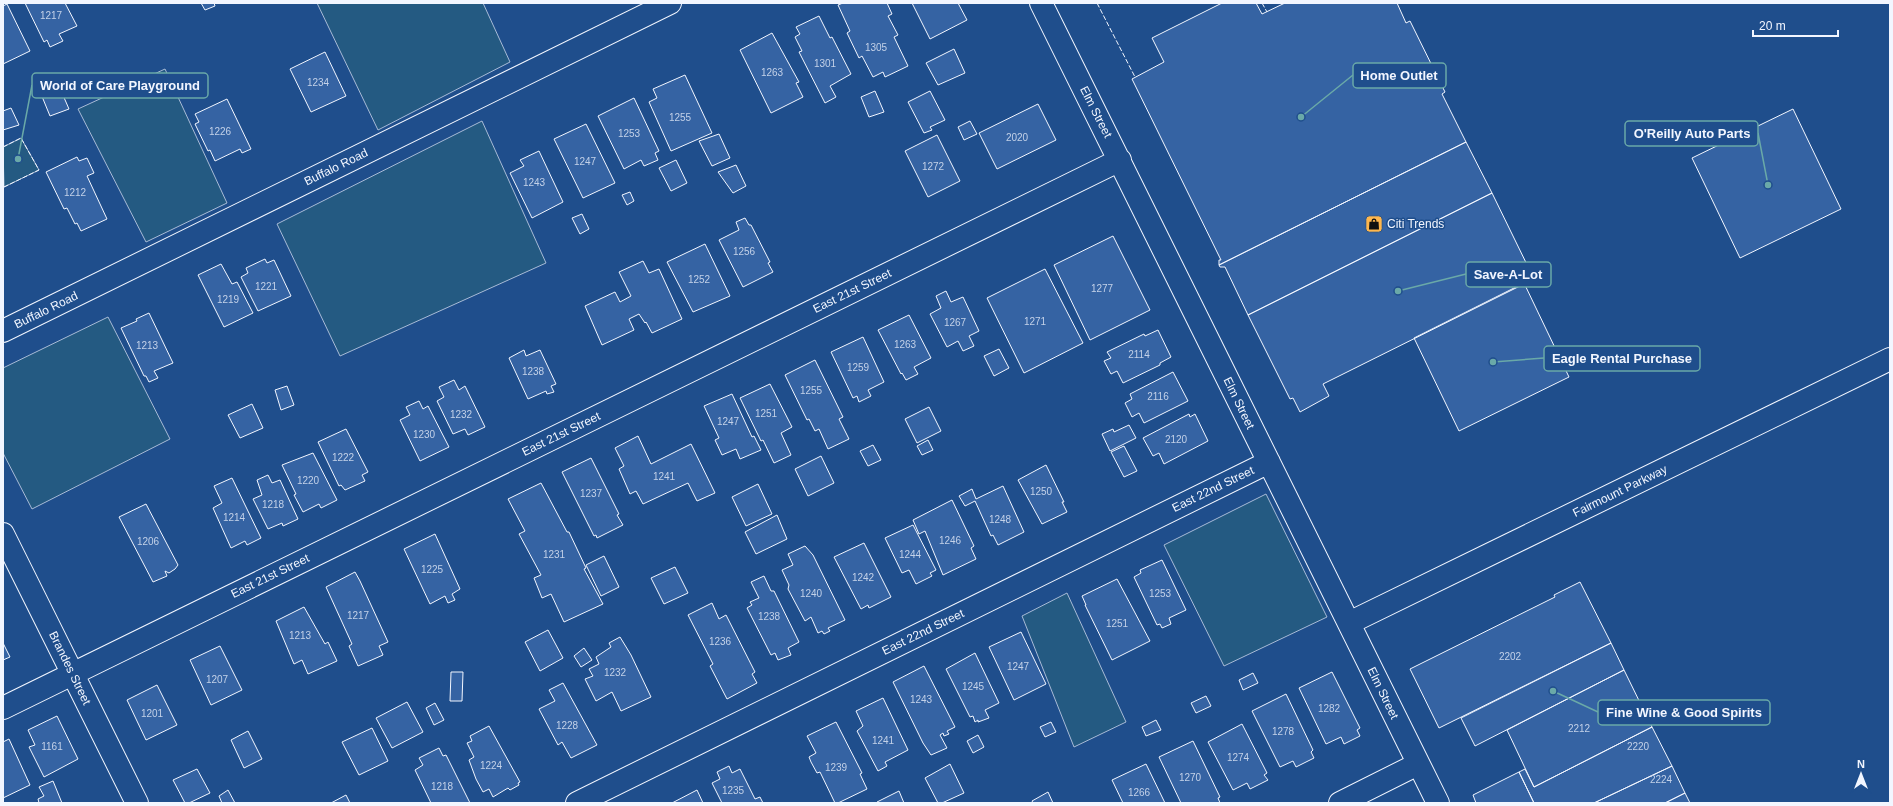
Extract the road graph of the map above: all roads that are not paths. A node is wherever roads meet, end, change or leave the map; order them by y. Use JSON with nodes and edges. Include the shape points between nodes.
{"nodes":[{"id":1,"x":670,"y":3,"type":"edge"},
{"id":2,"x":1041,"y":3,"type":"edge"},
{"id":3,"x":1120,"y":160,"type":"junction"},
{"id":4,"x":3,"y":331,"type":"edge"},
{"id":5,"x":1890,"y":359,"type":"edge"},
{"id":6,"x":1269,"y":462,"type":"junction"},
{"id":7,"x":3,"y":534,"type":"edge"},
{"id":8,"x":1349,"y":623,"type":"junction"},
{"id":9,"x":73,"y":673,"type":"junction"},
{"id":10,"x":3,"y":708,"type":"edge"},
{"id":11,"x":1418,"y":764,"type":"junction"},
{"id":12,"x":137,"y":803,"type":"edge"},
{"id":13,"x":576,"y":803,"type":"edge"},
{"id":14,"x":1340,"y":803,"type":"edge"},
{"id":15,"x":1438,"y":803,"type":"edge"}],
"edges":[{"from":1,"to":4,"type":"street","name":"Buffalo Road"},
{"from":2,"to":3,"type":"street","name":"Elm Street"},
{"from":3,"to":6,"type":"street","name":"Elm Street"},
{"from":3,"to":9,"type":"street","name":"East 21st Street"},
{"from":5,"to":8,"type":"street","name":"Fairmount Parkway"},
{"from":6,"to":8,"type":"street","name":"Elm Street"},
{"from":6,"to":13,"type":"street","name":"East 22nd Street"},
{"from":7,"to":9,"type":"street","name":"Brandes Street"},
{"from":8,"to":11,"type":"street","name":"Elm Street"},
{"from":9,"to":10,"type":"street","name":"East 21st Street"},
{"from":9,"to":12,"type":"street","name":"Brandes Street"},
{"from":11,"to":14,"type":"street"},
{"from":11,"to":15,"type":"street","name":"Elm Street"}]}
